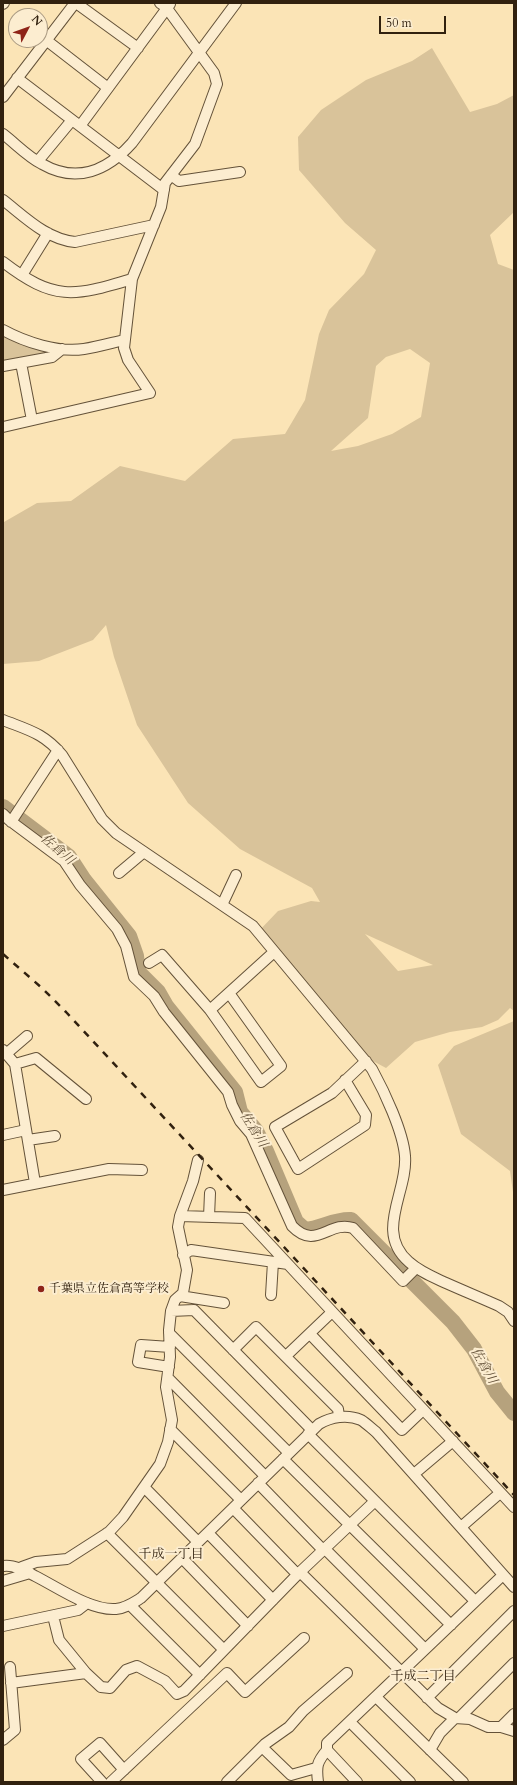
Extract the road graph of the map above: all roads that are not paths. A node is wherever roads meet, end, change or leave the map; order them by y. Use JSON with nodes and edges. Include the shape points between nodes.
{"nodes":[{"id":1,"x":75,"y":3,"type":"edge"},
{"id":2,"x":236,"y":3,"type":"edge"},
{"id":3,"x":166,"y":5,"type":"edge"},
{"id":4,"x":48,"y":37,"type":"edge"},
{"id":5,"x":48,"y":42,"type":"edge"},
{"id":6,"x":40,"y":48,"type":"edge"},
{"id":7,"x":138,"y":48,"type":"junction"},
{"id":8,"x":199,"y":52,"type":"junction"},
{"id":9,"x":17,"y":78,"type":"junction"},
{"id":10,"x":108,"y":88,"type":"junction"},
{"id":11,"x":3,"y":97,"type":"edge"},
{"id":12,"x":76,"y":123,"type":"junction"},
{"id":13,"x":3,"y":134,"type":"edge"},
{"id":14,"x":120,"y":156,"type":"junction"},
{"id":15,"x":38,"y":162,"type":"junction"},
{"id":16,"x":240,"y":172,"type":"dead end"},
{"id":17,"x":171,"y":175,"type":"junction"},
{"id":18,"x":164,"y":190,"type":"junction"},
{"id":19,"x":3,"y":200,"type":"edge"},
{"id":20,"x":154,"y":225,"type":"junction"},
{"id":21,"x":48,"y":233,"type":"junction"},
{"id":22,"x":3,"y":262,"type":"edge"},
{"id":23,"x":22,"y":275,"type":"junction"},
{"id":24,"x":132,"y":279,"type":"junction"},
{"id":25,"x":3,"y":330,"type":"edge"},
{"id":26,"x":124,"y":340,"type":"junction"},
{"id":27,"x":62,"y":349,"type":"junction"},
{"id":28,"x":21,"y":363,"type":"junction"},
{"id":29,"x":3,"y":366,"type":"edge"},
{"id":30,"x":32,"y":420,"type":"junction"},
{"id":31,"x":3,"y":427,"type":"edge"},
{"id":32,"x":3,"y":720,"type":"edge"},
{"id":33,"x":58,"y":750,"type":"junction"},
{"id":34,"x":3,"y":814,"type":"edge"},
{"id":35,"x":11,"y":822,"type":"junction"},
{"id":36,"x":144,"y":852,"type":"junction"},
{"id":37,"x":118,"y":873,"type":"dead end"},
{"id":38,"x":236,"y":875,"type":"dead end"},
{"id":39,"x":222,"y":906,"type":"junction"},
{"id":40,"x":274,"y":952,"type":"junction"},
{"id":41,"x":149,"y":963,"type":"dead end"},
{"id":42,"x":229,"y":993,"type":"junction"},
{"id":43,"x":210,"y":1010,"type":"junction"},
{"id":44,"x":27,"y":1036,"type":"dead end"},
{"id":45,"x":5,"y":1052,"type":"edge"},
{"id":46,"x":366,"y":1061,"type":"junction"},
{"id":47,"x":15,"y":1064,"type":"junction"},
{"id":48,"x":345,"y":1080,"type":"junction"},
{"id":49,"x":86,"y":1098,"type":"dead end"},
{"id":50,"x":3,"y":1134,"type":"edge"},
{"id":51,"x":27,"y":1135,"type":"junction"},
{"id":52,"x":55,"y":1136,"type":"dead end"},
{"id":53,"x":198,"y":1160,"type":"dead end"},
{"id":54,"x":142,"y":1170,"type":"dead end"},
{"id":55,"x":35,"y":1183,"type":"junction"},
{"id":56,"x":3,"y":1190,"type":"edge"},
{"id":57,"x":210,"y":1193,"type":"dead end"},
{"id":58,"x":180,"y":1216,"type":"junction"},
{"id":59,"x":209,"y":1217,"type":"junction"},
{"id":60,"x":183,"y":1255,"type":"junction"},
{"id":61,"x":272,"y":1262,"type":"junction"},
{"id":62,"x":288,"y":1264,"type":"junction"},
{"id":63,"x":416,"y":1268,"type":"junction"},
{"id":64,"x":272,"y":1295,"type":"dead end"},
{"id":65,"x":180,"y":1296,"type":"junction"},
{"id":66,"x":224,"y":1303,"type":"dead end"},
{"id":67,"x":171,"y":1311,"type":"junction"},
{"id":68,"x":332,"y":1312,"type":"junction"},
{"id":69,"x":514,"y":1321,"type":"edge"},
{"id":70,"x":169,"y":1333,"type":"junction"},
{"id":71,"x":310,"y":1334,"type":"junction"},
{"id":72,"x":170,"y":1347,"type":"junction"},
{"id":73,"x":232,"y":1350,"type":"junction"},
{"id":74,"x":286,"y":1356,"type":"junction"},
{"id":75,"x":168,"y":1372,"type":"junction"},
{"id":76,"x":424,"y":1410,"type":"junction"},
{"id":77,"x":339,"y":1417,"type":"junction"},
{"id":78,"x":170,"y":1429,"type":"junction"},
{"id":79,"x":310,"y":1432,"type":"junction"},
{"id":80,"x":453,"y":1441,"type":"junction"},
{"id":81,"x":286,"y":1456,"type":"junction"},
{"id":82,"x":414,"y":1474,"type":"junction"},
{"id":83,"x":262,"y":1480,"type":"junction"},
{"id":84,"x":144,"y":1487,"type":"junction"},
{"id":85,"x":500,"y":1493,"type":"junction"},
{"id":86,"x":241,"y":1500,"type":"junction"},
{"id":87,"x":374,"y":1501,"type":"junction"},
{"id":88,"x":514,"y":1507,"type":"edge"},
{"id":89,"x":233,"y":1508,"type":"junction"},
{"id":90,"x":350,"y":1525,"type":"junction"},
{"id":91,"x":461,"y":1527,"type":"junction"},
{"id":92,"x":107,"y":1533,"type":"junction"},
{"id":93,"x":208,"y":1533,"type":"junction"},
{"id":94,"x":198,"y":1542,"type":"junction"},
{"id":95,"x":324,"y":1550,"type":"junction"},
{"id":96,"x":182,"y":1558,"type":"junction"},
{"id":97,"x":3,"y":1566,"type":"edge"},
{"id":98,"x":26,"y":1572,"type":"junction"},
{"id":99,"x":299,"y":1574,"type":"junction"},
{"id":100,"x":509,"y":1579,"type":"edge"},
{"id":101,"x":3,"y":1580,"type":"edge"},
{"id":102,"x":156,"y":1583,"type":"junction"},
{"id":103,"x":273,"y":1600,"type":"junction"},
{"id":104,"x":475,"y":1601,"type":"junction"},
{"id":105,"x":87,"y":1603,"type":"junction"},
{"id":106,"x":130,"y":1605,"type":"junction"},
{"id":107,"x":514,"y":1611,"type":"edge"},
{"id":108,"x":53,"y":1616,"type":"junction"},
{"id":109,"x":451,"y":1625,"type":"junction"},
{"id":110,"x":3,"y":1626,"type":"edge"},
{"id":111,"x":248,"y":1626,"type":"junction"},
{"id":112,"x":304,"y":1638,"type":"dead end"},
{"id":113,"x":425,"y":1649,"type":"junction"},
{"id":114,"x":224,"y":1650,"type":"junction"},
{"id":115,"x":514,"y":1663,"type":"edge"},
{"id":116,"x":10,"y":1666,"type":"dead end"},
{"id":117,"x":402,"y":1672,"type":"junction"},
{"id":118,"x":86,"y":1673,"type":"junction"},
{"id":119,"x":347,"y":1673,"type":"dead end"},
{"id":120,"x":200,"y":1675,"type":"junction"},
{"id":121,"x":11,"y":1683,"type":"junction"},
{"id":122,"x":376,"y":1697,"type":"junction"},
{"id":123,"x":427,"y":1698,"type":"junction"},
{"id":124,"x":514,"y":1714,"type":"edge"},
{"id":125,"x":457,"y":1718,"type":"junction"},
{"id":126,"x":350,"y":1722,"type":"junction"},
{"id":127,"x":501,"y":1727,"type":"junction"},
{"id":128,"x":514,"y":1731,"type":"edge"},
{"id":129,"x":3,"y":1740,"type":"edge"},
{"id":130,"x":262,"y":1747,"type":"junction"},
{"id":131,"x":327,"y":1750,"type":"junction"},
{"id":132,"x":430,"y":1750,"type":"junction"},
{"id":133,"x":316,"y":1768,"type":"junction"},
{"id":134,"x":124,"y":1770,"type":"junction"},
{"id":135,"x":102,"y":1782,"type":"edge"},
{"id":136,"x":111,"y":1782,"type":"edge"},
{"id":137,"x":227,"y":1782,"type":"edge"},
{"id":138,"x":318,"y":1782,"type":"edge"},
{"id":139,"x":357,"y":1782,"type":"edge"},
{"id":140,"x":410,"y":1782,"type":"edge"},
{"id":141,"x":463,"y":1782,"type":"edge"}],
"edges":[{"from":1,"to":4,"type":"street"},
{"from":1,"to":7,"type":"street"},
{"from":2,"to":8,"type":"street"},
{"from":3,"to":7,"type":"street"},
{"from":3,"to":8,"type":"street"},
{"from":5,"to":10,"type":"street"},
{"from":6,"to":9,"type":"street"},
{"from":7,"to":10,"type":"street"},
{"from":8,"to":14,"type":"street"},
{"from":8,"to":17,"type":"street","via":[[214,73],[217,84],[195,144]]},
{"from":9,"to":11,"type":"street"},
{"from":9,"to":12,"type":"street"},
{"from":10,"to":12,"type":"street"},
{"from":12,"to":14,"type":"street"},
{"from":12,"to":15,"type":"street"},
{"from":13,"to":15,"type":"street"},
{"from":14,"to":15,"type":"street","via":[[102,168],[82,173],[55,170]]},
{"from":14,"to":18,"type":"street"},
{"from":16,"to":17,"type":"street","via":[[179,181]]},
{"from":17,"to":18,"type":"street","via":[[165,183]]},
{"from":18,"to":20,"type":"street"},
{"from":19,"to":21,"type":"street"},
{"from":20,"to":21,"type":"street","via":[[75,242]]},
{"from":20,"to":24,"type":"street"},
{"from":21,"to":23,"type":"street"},
{"from":22,"to":23,"type":"street"},
{"from":23,"to":24,"type":"street","via":[[34,283],[68,294]]},
{"from":24,"to":26,"type":"street"},
{"from":25,"to":27,"type":"street","via":[[19,338]]},
{"from":26,"to":27,"type":"street","via":[[83,349]]},
{"from":26,"to":30,"type":"street","via":[[128,360],[150,393]]},
{"from":27,"to":28,"type":"street","via":[[52,357]]},
{"from":28,"to":29,"type":"street"},
{"from":28,"to":30,"type":"street"},
{"from":30,"to":31,"type":"street"},
{"from":32,"to":33,"type":"street","via":[[41,735]]},
{"from":33,"to":35,"type":"street"},
{"from":33,"to":36,"type":"street","via":[[102,819],[116,833]]},
{"from":34,"to":35,"type":"street"},
{"from":35,"to":63,"type":"street","via":[[64,861],[80,885],[117,929],[126,946],[134,977],[154,996],[228,1092],[240,1120],[251,1134],[292,1226],[299,1233],[308,1236],[319,1236],[337,1227],[353,1228],[403,1281]]},
{"from":36,"to":37,"type":"street"},
{"from":36,"to":39,"type":"street"},
{"from":38,"to":39,"type":"street"},
{"from":39,"to":40,"type":"street","via":[[252,926]]},
{"from":40,"to":42,"type":"street"},
{"from":40,"to":46,"type":"street"},
{"from":41,"to":43,"type":"street","via":[[162,955]]},
{"from":42,"to":43,"type":"street"},
{"from":42,"to":43,"type":"street","via":[[281,1066],[260,1082]]},
{"from":44,"to":45,"type":"street"},
{"from":45,"to":47,"type":"street"},
{"from":46,"to":48,"type":"street"},
{"from":46,"to":63,"type":"street","via":[[380,1083],[403,1142],[405,1169],[392,1224],[399,1250]]},
{"from":47,"to":49,"type":"street","via":[[36,1058]]},
{"from":47,"to":51,"type":"street"},
{"from":48,"to":48,"type":"street","via":[[332,1093],[275,1127],[298,1169],[365,1125],[366,1115]]},
{"from":50,"to":51,"type":"street"},
{"from":51,"to":52,"type":"street"},
{"from":51,"to":55,"type":"street"},
{"from":53,"to":58,"type":"street"},
{"from":54,"to":55,"type":"street","via":[[109,1169]]},
{"from":55,"to":56,"type":"street"},
{"from":57,"to":59,"type":"street"},
{"from":58,"to":59,"type":"street"},
{"from":58,"to":60,"type":"street","via":[[178,1227]]},
{"from":59,"to":62,"type":"street","via":[[245,1218]]},
{"from":60,"to":61,"type":"street","via":[[191,1250]]},
{"from":60,"to":65,"type":"street","via":[[187,1270],[183,1293]]},
{"from":61,"to":62,"type":"street"},
{"from":61,"to":64,"type":"street"},
{"from":62,"to":68,"type":"street"},
{"from":63,"to":69,"type":"street","via":[[499,1306],[508,1312]]},
{"from":65,"to":66,"type":"street"},
{"from":65,"to":67,"type":"street","via":[[175,1300]]},
{"from":67,"to":70,"type":"street"},
{"from":67,"to":73,"type":"street","via":[[194,1310]]},
{"from":68,"to":71,"type":"street"},
{"from":68,"to":76,"type":"street"},
{"from":70,"to":72,"type":"street"},
{"from":70,"to":81,"type":"street"},
{"from":71,"to":74,"type":"street"},
{"from":71,"to":76,"type":"street","via":[[402,1430]]},
{"from":72,"to":75,"type":"street"},
{"from":72,"to":75,"type":"street","via":[[140,1345],[138,1362]]},
{"from":73,"to":74,"type":"street","via":[[256,1327]]},
{"from":73,"to":79,"type":"street"},
{"from":74,"to":77,"type":"street","via":[[338,1408]]},
{"from":75,"to":78,"type":"street","via":[[166,1387],[172,1420]]},
{"from":75,"to":83,"type":"street"},
{"from":76,"to":80,"type":"street"},
{"from":77,"to":79,"type":"street","via":[[327,1419]]},
{"from":77,"to":82,"type":"street","via":[[360,1420],[376,1432]]},
{"from":78,"to":84,"type":"street","via":[[160,1464]]},
{"from":78,"to":86,"type":"street"},
{"from":79,"to":81,"type":"street"},
{"from":79,"to":87,"type":"street"},
{"from":80,"to":82,"type":"street"},
{"from":80,"to":85,"type":"street"},
{"from":81,"to":83,"type":"street"},
{"from":81,"to":90,"type":"street"},
{"from":82,"to":91,"type":"street"},
{"from":83,"to":86,"type":"street"},
{"from":83,"to":95,"type":"street"},
{"from":84,"to":92,"type":"street"},
{"from":84,"to":94,"type":"street"},
{"from":85,"to":88,"type":"street"},
{"from":85,"to":91,"type":"street"},
{"from":86,"to":89,"type":"street"},
{"from":87,"to":90,"type":"street"},
{"from":87,"to":104,"type":"street"},
{"from":89,"to":93,"type":"street"},
{"from":89,"to":99,"type":"street"},
{"from":90,"to":95,"type":"street"},
{"from":90,"to":109,"type":"street"},
{"from":91,"to":100,"type":"street"},
{"from":92,"to":98,"type":"street","via":[[67,1559],[36,1562],[22,1567]]},
{"from":92,"to":102,"type":"street"},
{"from":93,"to":94,"type":"street"},
{"from":93,"to":103,"type":"street"},
{"from":94,"to":96,"type":"street"},
{"from":95,"to":99,"type":"street"},
{"from":95,"to":113,"type":"street"},
{"from":96,"to":102,"type":"street"},
{"from":96,"to":111,"type":"street"},
{"from":97,"to":98,"type":"street"},
{"from":98,"to":101,"type":"street"},
{"from":98,"to":105,"type":"street"},
{"from":99,"to":103,"type":"street"},
{"from":99,"to":117,"type":"street"},
{"from":100,"to":104,"type":"street"},
{"from":102,"to":106,"type":"street"},
{"from":102,"to":114,"type":"street"},
{"from":103,"to":111,"type":"street"},
{"from":104,"to":109,"type":"street"},
{"from":105,"to":106,"type":"street","via":[[116,1609]]},
{"from":105,"to":108,"type":"street","via":[[78,1610]]},
{"from":106,"to":120,"type":"street"},
{"from":107,"to":123,"type":"street"},
{"from":108,"to":110,"type":"street"},
{"from":108,"to":118,"type":"street","via":[[59,1640]]},
{"from":109,"to":113,"type":"street"},
{"from":111,"to":114,"type":"street"},
{"from":112,"to":134,"type":"street","via":[[245,1692],[227,1672]]},
{"from":113,"to":117,"type":"street"},
{"from":114,"to":120,"type":"street"},
{"from":115,"to":125,"type":"street"},
{"from":116,"to":121,"type":"street"},
{"from":117,"to":122,"type":"street"},
{"from":117,"to":123,"type":"street"},
{"from":118,"to":120,"type":"street","via":[[101,1687],[110,1688],[126,1670],[137,1666],[165,1681],[177,1694],[184,1691]]},
{"from":118,"to":121,"type":"street"},
{"from":119,"to":130,"type":"street","via":[[303,1711],[289,1727]]},
{"from":121,"to":129,"type":"street","via":[[15,1730]]},
{"from":122,"to":126,"type":"street"},
{"from":122,"to":132,"type":"street"},
{"from":123,"to":125,"type":"street","via":[[438,1708]]},
{"from":124,"to":127,"type":"street"},
{"from":125,"to":127,"type":"street","via":[[470,1719],[488,1727]]},
{"from":125,"to":132,"type":"street","via":[[440,1733]]},
{"from":126,"to":131,"type":"street","via":[[328,1744]]},
{"from":126,"to":140,"type":"street"},
{"from":127,"to":128,"type":"street"},
{"from":130,"to":133,"type":"street","via":[[291,1775]]},
{"from":130,"to":137,"type":"street"},
{"from":131,"to":133,"type":"street"},
{"from":131,"to":139,"type":"street"},
{"from":132,"to":141,"type":"street"},
{"from":133,"to":138,"type":"street"},
{"from":134,"to":135,"type":"street","via":[[100,1743],[81,1759]]},
{"from":134,"to":136,"type":"street"}]}
